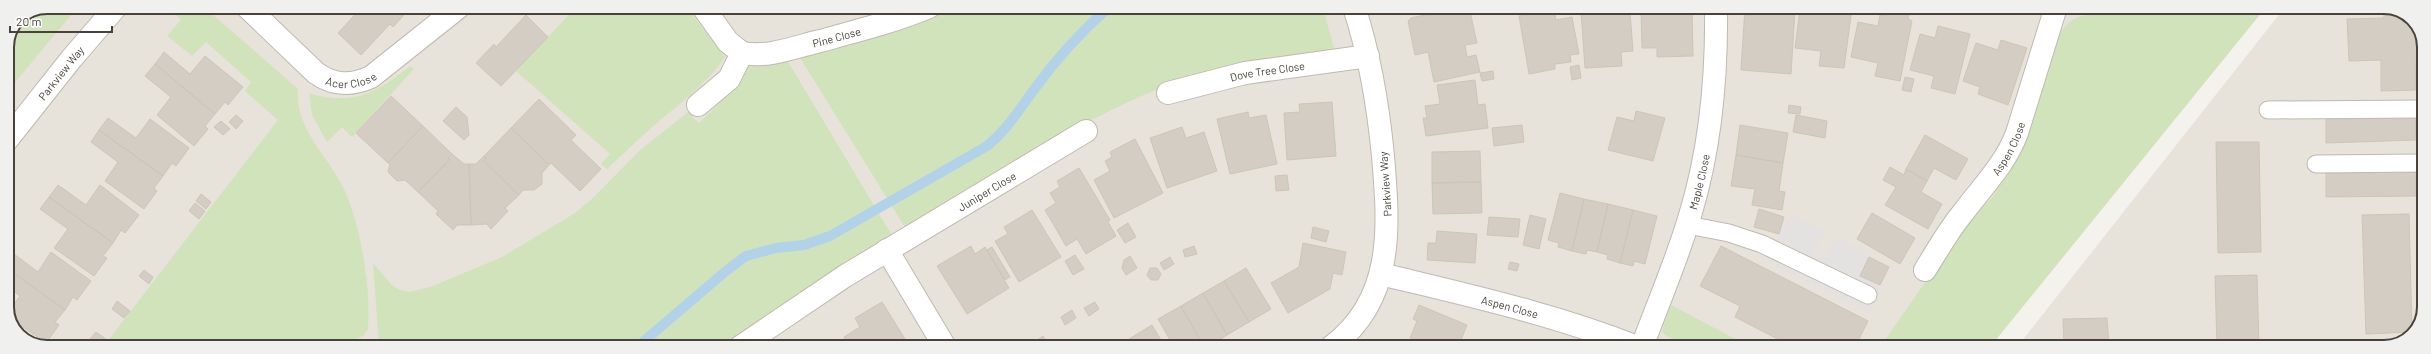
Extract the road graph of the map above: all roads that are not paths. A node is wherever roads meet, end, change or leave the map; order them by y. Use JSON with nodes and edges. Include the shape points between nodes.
{"nodes":[{"id":1,"x":110,"y":14,"type":"edge"},
{"id":2,"x":255,"y":14,"type":"edge"},
{"id":3,"x":450,"y":14,"type":"edge"},
{"id":4,"x":708,"y":14,"type":"edge"},
{"id":5,"x":910,"y":14,"type":"edge"},
{"id":6,"x":1358,"y":14,"type":"edge"},
{"id":7,"x":1716,"y":14,"type":"edge"},
{"id":8,"x":2054,"y":14,"type":"edge"},
{"id":9,"x":742,"y":53,"type":"junction"},
{"id":10,"x":1368,"y":56,"type":"junction"},
{"id":11,"x":1168,"y":93,"type":"dead end"},
{"id":12,"x":698,"y":105,"type":"dead end"},
{"id":13,"x":2417,"y":109,"type":"edge"},
{"id":14,"x":2268,"y":110,"type":"dead end"},
{"id":15,"x":14,"y":131,"type":"edge"},
{"id":16,"x":1086,"y":131,"type":"dead end"},
{"id":17,"x":2417,"y":163,"type":"edge"},
{"id":18,"x":2316,"y":164,"type":"dead end"},
{"id":19,"x":1688,"y":225,"type":"junction"},
{"id":20,"x":887,"y":250,"type":"junction"},
{"id":21,"x":1924,"y":270,"type":"dead end"},
{"id":22,"x":1381,"y":274,"type":"junction"},
{"id":23,"x":1868,"y":295,"type":"dead end"},
{"id":24,"x":1593,"y":339,"type":"edge"},
{"id":25,"x":751,"y":340,"type":"edge"},
{"id":26,"x":941,"y":340,"type":"edge"},
{"id":27,"x":1340,"y":340,"type":"edge"},
{"id":28,"x":1645,"y":340,"type":"edge"}],
"edges":[{"from":1,"to":15,"type":"street","name":"Parkview Way"},
{"from":2,"to":3,"type":"street","name":"Acer Close","via":[[316,73],[330,81],[346,84],[371,77]]},
{"from":4,"to":9,"type":"street","via":[[728,42]]},
{"from":5,"to":9,"type":"street","name":"Pine Close","via":[[884,24],[790,49],[761,54]]},
{"from":6,"to":10,"type":"street","name":"Parkview Way"},
{"from":7,"to":19,"type":"street","name":"Maple Close","via":[[1714,78],[1708,141]]},
{"from":8,"to":21,"type":"street","name":"Aspen Close","via":[[2010,151],[1955,222]]},
{"from":9,"to":12,"type":"street","via":[[729,79]]},
{"from":10,"to":11,"type":"street","name":"Dove Tree Close","via":[[1252,72]]},
{"from":10,"to":22,"type":"street","name":"Parkview Way","via":[[1378,108],[1387,206],[1386,248]]},
{"from":13,"to":14,"type":"lane"},
{"from":16,"to":20,"type":"street","name":"Juniper Close"},
{"from":17,"to":18,"type":"lane"},
{"from":19,"to":23,"type":"lane","via":[[1729,233],[1762,244]]},
{"from":19,"to":28,"type":"street","name":"Maple Close"},
{"from":20,"to":25,"type":"street","name":"Juniper Close"},
{"from":20,"to":26,"type":"street"},
{"from":22,"to":24,"type":"street","name":"Aspen Close","via":[[1524,309]]},
{"from":22,"to":27,"type":"street","name":"Parkview Way","via":[[1360,318]]}]}
